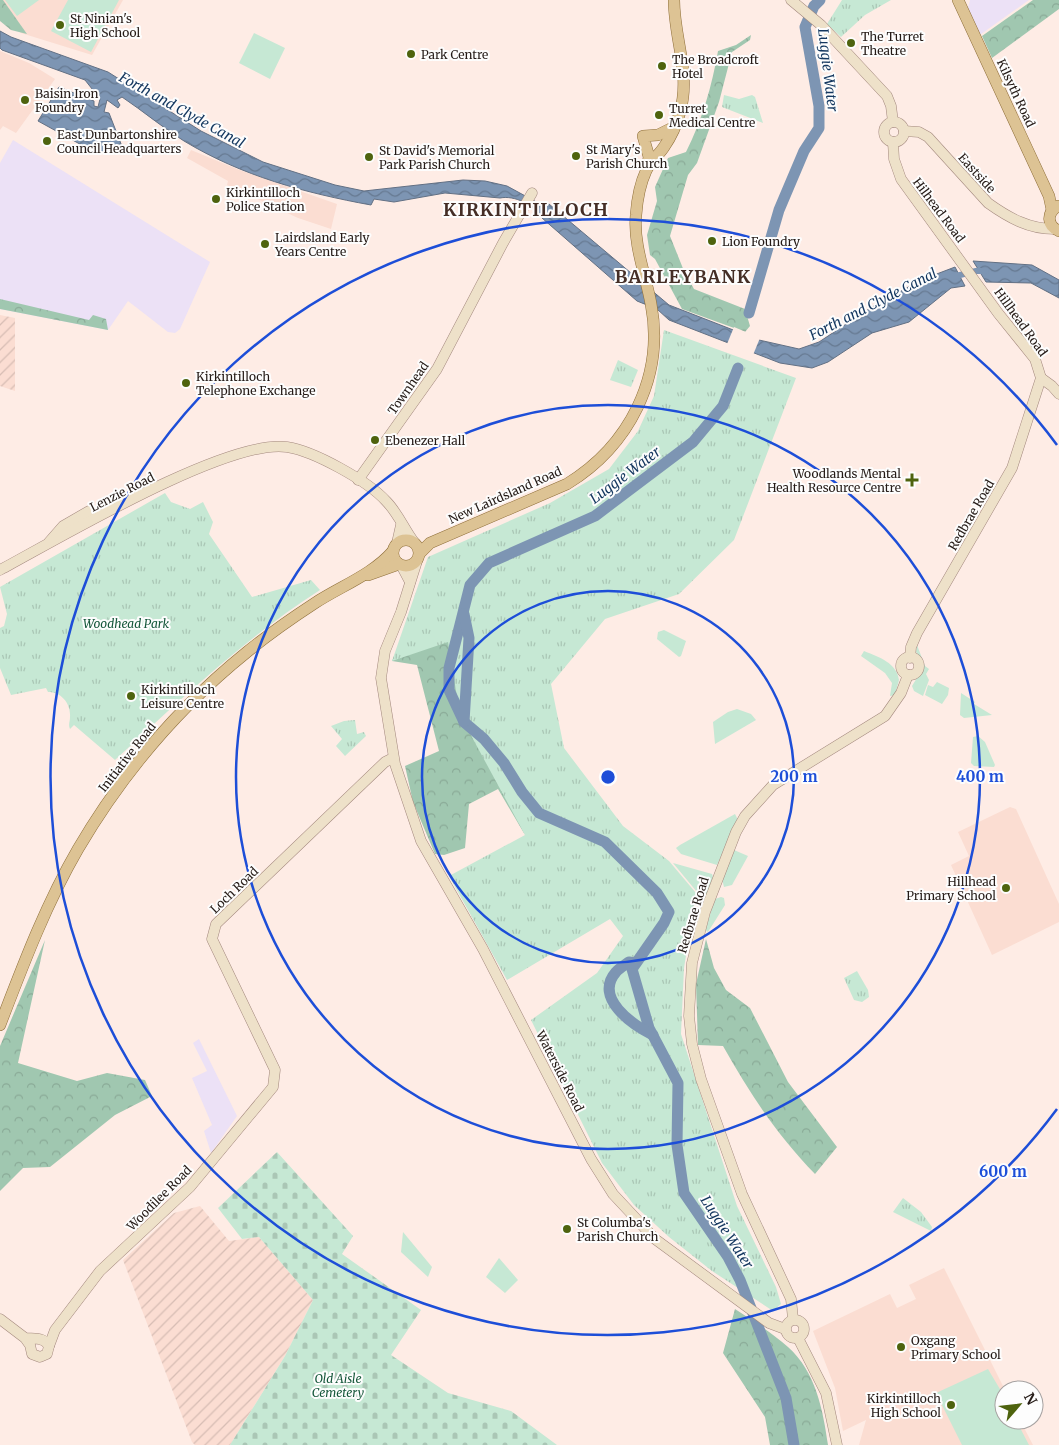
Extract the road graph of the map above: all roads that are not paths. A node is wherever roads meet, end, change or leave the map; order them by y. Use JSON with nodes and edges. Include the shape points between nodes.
{"nodes":[{"id":1,"x":674,"y":0,"type":"edge"},
{"id":2,"x":791,"y":0,"type":"edge"},
{"id":3,"x":959,"y":0,"type":"edge"},
{"id":4,"x":893,"y":122,"type":"junction"},
{"id":5,"x":674,"y":127,"type":"junction"},
{"id":6,"x":904,"y":131,"type":"junction"},
{"id":7,"x":893,"y":142,"type":"junction"},
{"id":8,"x":664,"y":148,"type":"junction"},
{"id":9,"x":646,"y":169,"type":"junction"},
{"id":10,"x":641,"y":191,"type":"junction"},
{"id":11,"x":532,"y":193,"type":"dead end"},
{"id":12,"x":1055,"y":217,"type":"edge"},
{"id":13,"x":980,"y":286,"type":"joint"},
{"id":14,"x":1041,"y":378,"type":"junction"},
{"id":15,"x":1059,"y":394,"type":"edge"},
{"id":16,"x":358,"y":480,"type":"junction"},
{"id":17,"x":88,"y":511,"type":"dead end"},
{"id":18,"x":401,"y":525,"type":"junction"},
{"id":19,"x":45,"y":546,"type":"junction"},
{"id":20,"x":395,"y":547,"type":"junction"},
{"id":21,"x":416,"y":550,"type":"junction"},
{"id":22,"x":400,"y":565,"type":"junction"},
{"id":23,"x":0,"y":570,"type":"edge"},
{"id":24,"x":362,"y":577,"type":"junction"},
{"id":25,"x":410,"y":582,"type":"junction"},
{"id":26,"x":393,"y":758,"type":"junction"},
{"id":27,"x":0,"y":1025,"type":"edge"},
{"id":28,"x":276,"y":1080,"type":"joint"},
{"id":29,"x":0,"y":1319,"type":"edge"},
{"id":30,"x":794,"y":1319,"type":"junction"},
{"id":31,"x":785,"y":1329,"type":"junction"},
{"id":32,"x":798,"y":1338,"type":"junction"},
{"id":33,"x":837,"y":1445,"type":"edge"}],
"edges":[{"from":1,"to":5,"type":"main road","via":[[684,66],[680,112]]},
{"from":2,"to":4,"type":"street","via":[[821,25],[887,96]]},
{"from":3,"to":12,"type":"main road","name":"Kilsyth Road","via":[[1049,196]]},
{"from":4,"to":6,"type":"street","via":[[899,123]]},
{"from":4,"to":7,"type":"street","via":[[884,133]]},
{"from":5,"to":8,"type":"main road"},
{"from":5,"to":9,"type":"main road","via":[[658,135],[644,136],[649,154]]},
{"from":6,"to":7,"type":"street","via":[[902,139]]},
{"from":6,"to":12,"type":"street","name":"Eastside","via":[[919,132],[928,137],[988,203],[1013,220],[1037,227]]},
{"from":7,"to":13,"type":"street","name":"Hilhead Road","via":[[894,159],[901,179]]},
{"from":8,"to":9,"type":"main road","name":"New Lairdsland Road"},
{"from":8,"to":10,"type":"main road","name":"New Lairdsland Road","via":[[662,159]]},
{"from":9,"to":10,"type":"main road","name":"New Lairdsland Road"},
{"from":10,"to":21,"type":"main road","name":"New Lairdsland Road","via":[[636,228],[653,323],[652,357],[642,398],[628,426],[603,458],[567,484]]},
{"from":11,"to":16,"type":"street","name":"Townhead","via":[[437,369]]},
{"from":13,"to":14,"type":"street","name":"Hillhead Road","via":[[1035,359]]},
{"from":14,"to":15,"type":"street","name":"Hillhead Road"},
{"from":14,"to":30,"type":"street","name":"Redbrae Road","via":[[1012,468],[911,647],[910,658],[918,662],[919,668],[915,674],[908,675],[901,693],[885,716],[773,786],[745,816],[705,912],[692,963],[689,1016],[692,1044],[701,1079],[742,1194],[791,1299]]},
{"from":16,"to":18,"type":"street","via":[[386,501]]},
{"from":16,"to":19,"type":"street","name":"Lenzie Road","via":[[300,450],[260,447],[227,457],[159,487]]},
{"from":17,"to":19,"type":"street","via":[[63,526]]},
{"from":18,"to":20,"type":"street"},
{"from":18,"to":21,"type":"street"},
{"from":19,"to":23,"type":"street","name":"Lenzie Road"},
{"from":20,"to":21,"type":"main road","via":[[405,539]]},
{"from":20,"to":22,"type":"main road","via":[[394,557]]},
{"from":20,"to":24,"type":"main road"},
{"from":21,"to":22,"type":"main road","via":[[410,566]]},
{"from":21,"to":25,"type":"street","name":"Waterside Road","via":[[415,572]]},
{"from":22,"to":24,"type":"main road"},
{"from":22,"to":25,"type":"street"},
{"from":24,"to":27,"type":"main road","name":"Initiative Road","via":[[316,602],[245,654],[180,714],[132,771],[104,807],[64,876],[30,946]]},
{"from":25,"to":26,"type":"street","name":"Waterside Road","via":[[381,664],[381,685]]},
{"from":26,"to":28,"type":"street","name":"Loch Road","via":[[313,830],[216,924],[212,932],[212,939],[275,1070]]},
{"from":26,"to":31,"type":"street","name":"Waterside Road","via":[[421,841],[483,949],[601,1176],[647,1232],[769,1323]]},
{"from":28,"to":29,"type":"street","name":"Woodilee Road","via":[[190,1187],[100,1271],[55,1330],[37,1342]]},
{"from":30,"to":31,"type":"street","via":[[786,1324]]},
{"from":30,"to":32,"type":"street","via":[[804,1326],[803,1334]]},
{"from":31,"to":32,"type":"street","via":[[790,1337]]},
{"from":32,"to":33,"type":"street","via":[[826,1393]]}]}
